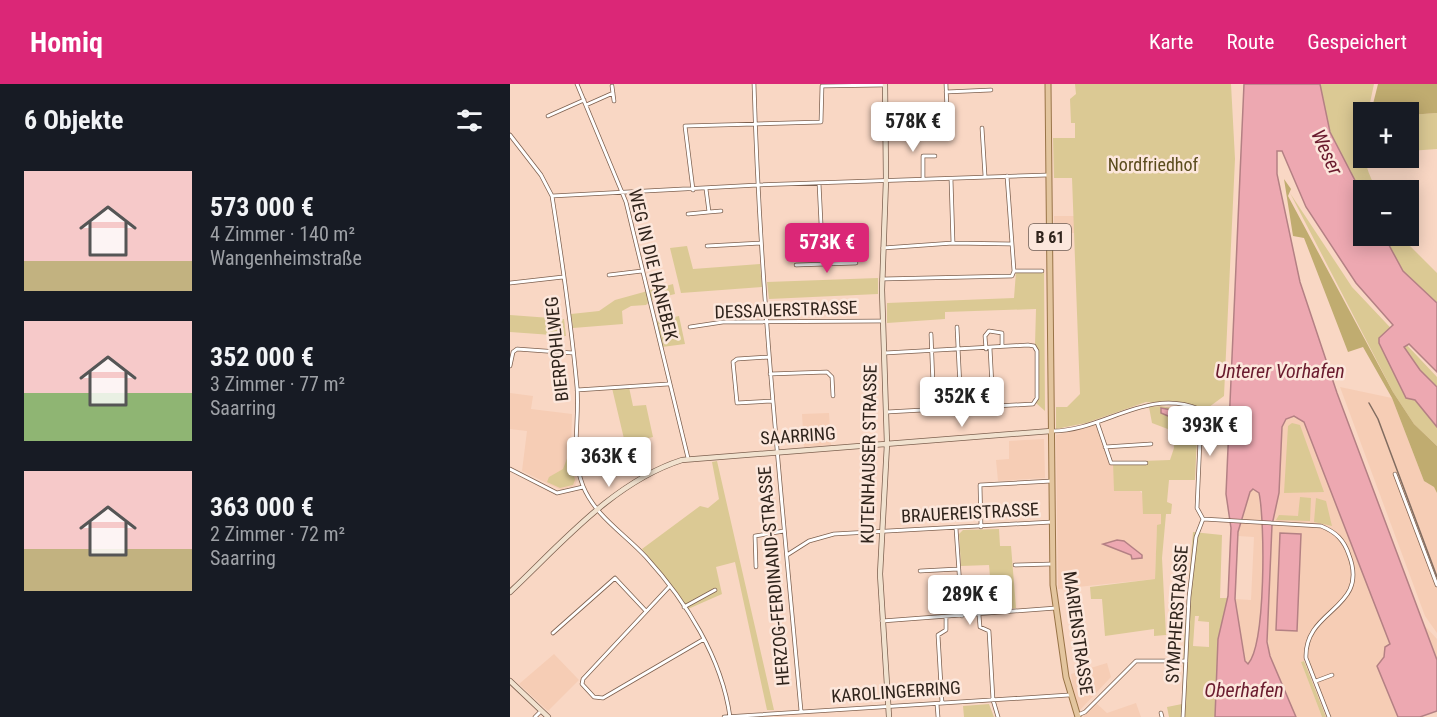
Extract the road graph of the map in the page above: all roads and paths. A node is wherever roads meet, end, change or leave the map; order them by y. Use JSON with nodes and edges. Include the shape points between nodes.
{"nodes":[{"id":1,"x":577,"y":84,"type":"edge"},
{"id":2,"x":754,"y":84,"type":"edge"},
{"id":3,"x":946,"y":84,"type":"edge"},
{"id":4,"x":1048,"y":84,"type":"edge"},
{"id":5,"x":822,"y":85,"type":"edge"},
{"id":6,"x":885,"y":85,"type":"edge"},
{"id":7,"x":612,"y":86,"type":"dead end"},
{"id":8,"x":991,"y":90,"type":"dead end"},
{"id":9,"x":946,"y":92,"type":"junction"},
{"id":10,"x":613,"y":93,"type":"junction"},
{"id":11,"x":584,"y":100,"type":"junction"},
{"id":12,"x":614,"y":101,"type":"dead end"},
{"id":13,"x":586,"y":105,"type":"junction"},
{"id":14,"x":548,"y":116,"type":"dead end"},
{"id":15,"x":886,"y":118,"type":"junction"},
{"id":16,"x":755,"y":123,"type":"junction"},
{"id":17,"x":982,"y":128,"type":"dead end"},
{"id":18,"x":510,"y":135,"type":"edge"},
{"id":19,"x":935,"y":156,"type":"dead end"},
{"id":20,"x":1050,"y":175,"type":"junction"},
{"id":21,"x":985,"y":176,"type":"junction"},
{"id":22,"x":1007,"y":176,"type":"junction"},
{"id":23,"x":951,"y":178,"type":"junction"},
{"id":24,"x":923,"y":179,"type":"junction"},
{"id":25,"x":886,"y":180,"type":"junction"},
{"id":26,"x":819,"y":183,"type":"junction"},
{"id":27,"x":758,"y":185,"type":"junction"},
{"id":28,"x":706,"y":189,"type":"junction"},
{"id":29,"x":693,"y":190,"type":"junction"},
{"id":30,"x":623,"y":194,"type":"junction"},
{"id":31,"x":552,"y":196,"type":"junction"},
{"id":32,"x":709,"y":212,"type":"junction"},
{"id":33,"x":721,"y":212,"type":"dead end"},
{"id":34,"x":688,"y":214,"type":"dead end"},
{"id":35,"x":761,"y":243,"type":"junction"},
{"id":36,"x":953,"y":243,"type":"junction"},
{"id":37,"x":1012,"y":244,"type":"junction"},
{"id":38,"x":707,"y":246,"type":"dead end"},
{"id":39,"x":883,"y":248,"type":"junction"},
{"id":40,"x":856,"y":263,"type":"dead end"},
{"id":41,"x":823,"y":264,"type":"junction"},
{"id":42,"x":796,"y":265,"type":"dead end"},
{"id":43,"x":642,"y":271,"type":"junction"},
{"id":44,"x":1014,"y":271,"type":"junction"},
{"id":45,"x":1042,"y":271,"type":"dead end"},
{"id":46,"x":609,"y":275,"type":"dead end"},
{"id":47,"x":563,"y":277,"type":"junction"},
{"id":48,"x":882,"y":279,"type":"junction"},
{"id":49,"x":510,"y":283,"type":"edge"},
{"id":50,"x":883,"y":321,"type":"junction"},
{"id":51,"x":767,"y":324,"type":"junction"},
{"id":52,"x":690,"y":327,"type":"dead end"},
{"id":53,"x":957,"y":327,"type":"dead end"},
{"id":54,"x":931,"y":334,"type":"dead end"},
{"id":55,"x":1002,"y":346,"type":"junction"},
{"id":56,"x":988,"y":349,"type":"junction"},
{"id":57,"x":958,"y":350,"type":"junction"},
{"id":58,"x":931,"y":351,"type":"junction"},
{"id":59,"x":573,"y":353,"type":"junction"},
{"id":60,"x":885,"y":353,"type":"junction"},
{"id":61,"x":769,"y":357,"type":"junction"},
{"id":62,"x":510,"y":366,"type":"edge"},
{"id":63,"x":770,"y":374,"type":"junction"},
{"id":64,"x":669,"y":384,"type":"junction"},
{"id":65,"x":577,"y":390,"type":"junction"},
{"id":66,"x":833,"y":396,"type":"dead end"},
{"id":67,"x":772,"y":401,"type":"junction"},
{"id":68,"x":993,"y":405,"type":"junction"},
{"id":69,"x":961,"y":407,"type":"junction"},
{"id":70,"x":934,"y":409,"type":"junction"},
{"id":71,"x":887,"y":412,"type":"junction"},
{"id":72,"x":1096,"y":422,"type":"junction"},
{"id":73,"x":1051,"y":431,"type":"junction"},
{"id":74,"x":887,"y":444,"type":"junction"},
{"id":75,"x":1151,"y":444,"type":"dead end"},
{"id":76,"x":1105,"y":447,"type":"junction"},
{"id":77,"x":776,"y":451,"type":"junction"},
{"id":78,"x":688,"y":458,"type":"junction"},
{"id":79,"x":1146,"y":463,"type":"dead end"},
{"id":80,"x":1140,"y":464,"type":"junction"},
{"id":81,"x":510,"y":469,"type":"edge"},
{"id":82,"x":1140,"y":470,"type":"dead end"},
{"id":83,"x":1395,"y":474,"type":"dead end"},
{"id":84,"x":1052,"y":480,"type":"junction"},
{"id":85,"x":583,"y":487,"type":"junction"},
{"id":86,"x":598,"y":510,"type":"junction"},
{"id":87,"x":1203,"y":519,"type":"junction"},
{"id":88,"x":1053,"y":522,"type":"junction"},
{"id":89,"x":981,"y":526,"type":"junction"},
{"id":90,"x":956,"y":528,"type":"junction"},
{"id":91,"x":784,"y":531,"type":"junction"},
{"id":92,"x":881,"y":532,"type":"junction"},
{"id":93,"x":786,"y":555,"type":"junction"},
{"id":94,"x":1053,"y":564,"type":"junction"},
{"id":95,"x":1015,"y":565,"type":"dead end"},
{"id":96,"x":756,"y":567,"type":"dead end"},
{"id":97,"x":958,"y":569,"type":"junction"},
{"id":98,"x":920,"y":572,"type":"dead end"},
{"id":99,"x":1437,"y":585,"type":"edge"},
{"id":100,"x":669,"y":587,"type":"junction"},
{"id":101,"x":715,"y":590,"type":"dead end"},
{"id":102,"x":510,"y":592,"type":"edge"},
{"id":103,"x":684,"y":607,"type":"junction"},
{"id":104,"x":1056,"y":608,"type":"junction"},
{"id":105,"x":645,"y":610,"type":"junction"},
{"id":106,"x":979,"y":615,"type":"junction"},
{"id":107,"x":962,"y":616,"type":"junction"},
{"id":108,"x":946,"y":617,"type":"junction"},
{"id":109,"x":882,"y":621,"type":"junction"},
{"id":110,"x":553,"y":633,"type":"dead end"},
{"id":111,"x":704,"y":639,"type":"junction"},
{"id":112,"x":1186,"y":661,"type":"junction"},
{"id":113,"x":1332,"y":675,"type":"dead end"},
{"id":114,"x":510,"y":681,"type":"edge"},
{"id":115,"x":1316,"y":681,"type":"junction"},
{"id":116,"x":1069,"y":695,"type":"junction"},
{"id":117,"x":993,"y":700,"type":"junction"},
{"id":118,"x":937,"y":703,"type":"junction"},
{"id":119,"x":942,"y":703,"type":"junction"},
{"id":120,"x":888,"y":706,"type":"junction"},
{"id":121,"x":541,"y":711,"type":"junction"},
{"id":122,"x":801,"y":711,"type":"junction"},
{"id":123,"x":730,"y":716,"type":"edge"},
{"id":124,"x":1078,"y":716,"type":"edge"},
{"id":125,"x":535,"y":717,"type":"edge"},
{"id":126,"x":548,"y":717,"type":"edge"},
{"id":127,"x":724,"y":717,"type":"edge"},
{"id":128,"x":889,"y":717,"type":"edge"},
{"id":129,"x":938,"y":717,"type":"edge"},
{"id":130,"x":998,"y":717,"type":"edge"},
{"id":131,"x":1183,"y":717,"type":"edge"},
{"id":132,"x":1329,"y":717,"type":"edge"}],
"edges":[{"from":1,"to":11,"type":"street","name":"WEG IN DIE HANEBEK"},
{"from":2,"to":16,"type":"street","name":"HERZOG-FERDINAND-STRASSE"},
{"from":3,"to":9,"type":"street"},
{"from":4,"to":20,"type":"main road","name":"MARIENSTRASSE","number":"B 61"},
{"from":5,"to":6,"type":"street"},
{"from":5,"to":16,"type":"street","via":[[821,122]]},
{"from":6,"to":15,"type":"street","name":"KUTENHAUSER STRASSE"},
{"from":7,"to":10,"type":"street"},
{"from":8,"to":9,"type":"street"},
{"from":9,"to":15,"type":"street","via":[[943,115]]},
{"from":10,"to":12,"type":"street"},
{"from":10,"to":13,"type":"street"},
{"from":11,"to":13,"type":"street","name":"WEG IN DIE HANEBEK"},
{"from":11,"to":14,"type":"street"},
{"from":13,"to":30,"type":"street","name":"WEG IN DIE HANEBEK"},
{"from":15,"to":25,"type":"street","name":"KUTENHAUSER STRASSE"},
{"from":16,"to":27,"type":"street","name":"HERZOG-FERDINAND-STRASSE"},
{"from":16,"to":29,"type":"street","via":[[685,126]]},
{"from":17,"to":21,"type":"street"},
{"from":18,"to":31,"type":"street","name":"BIERPOHLWEG","via":[[541,174]]},
{"from":19,"to":24,"type":"street","via":[[923,156]]},
{"from":20,"to":22,"type":"street"},
{"from":20,"to":73,"type":"main road","name":"MARIENSTRASSE","number":"B 61"},
{"from":21,"to":22,"type":"street"},
{"from":21,"to":23,"type":"street"},
{"from":22,"to":37,"type":"street"},
{"from":23,"to":24,"type":"street"},
{"from":23,"to":36,"type":"street"},
{"from":24,"to":25,"type":"street"},
{"from":25,"to":26,"type":"street"},
{"from":25,"to":39,"type":"street","name":"KUTENHAUSER STRASSE"},
{"from":26,"to":27,"type":"street"},
{"from":26,"to":41,"type":"street"},
{"from":27,"to":28,"type":"street"},
{"from":27,"to":35,"type":"street","name":"HERZOG-FERDINAND-STRASSE"},
{"from":28,"to":29,"type":"street"},
{"from":28,"to":32,"type":"street"},
{"from":29,"to":30,"type":"street"},
{"from":30,"to":31,"type":"street"},
{"from":30,"to":43,"type":"street","name":"WEG IN DIE HANEBEK"},
{"from":31,"to":47,"type":"street","name":"BIERPOHLWEG"},
{"from":32,"to":33,"type":"street"},
{"from":32,"to":34,"type":"street"},
{"from":35,"to":38,"type":"street"},
{"from":35,"to":51,"type":"street","name":"HERZOG-FERDINAND-STRASSE"},
{"from":36,"to":37,"type":"street"},
{"from":36,"to":39,"type":"street"},
{"from":37,"to":44,"type":"street"},
{"from":39,"to":48,"type":"street","name":"KUTENHAUSER STRASSE"},
{"from":40,"to":41,"type":"street"},
{"from":41,"to":42,"type":"street"},
{"from":43,"to":46,"type":"street"},
{"from":43,"to":64,"type":"street","name":"WEG IN DIE HANEBEK"},
{"from":44,"to":45,"type":"street"},
{"from":44,"to":48,"type":"street","via":[[1012,276]]},
{"from":47,"to":49,"type":"street"},
{"from":47,"to":59,"type":"street","name":"BIERPOHLWEG"},
{"from":48,"to":50,"type":"street","name":"KUTENHAUSER STRASSE"},
{"from":50,"to":51,"type":"street","name":"DESSAUERSTRASSE"},
{"from":50,"to":60,"type":"street","name":"KUTENHAUSER STRASSE"},
{"from":51,"to":52,"type":"street","name":"DESSAUERSTRASSE","via":[[723,322]]},
{"from":51,"to":61,"type":"street","name":"HERZOG-FERDINAND-STRASSE"},
{"from":53,"to":57,"type":"street"},
{"from":54,"to":58,"type":"street"},
{"from":55,"to":56,"type":"street"},
{"from":55,"to":56,"type":"street","via":[[1002,333],[989,331],[985,336]]},
{"from":55,"to":68,"type":"street","via":[[1036,348],[1037,398],[1028,406]]},
{"from":56,"to":57,"type":"street"},
{"from":56,"to":68,"type":"street"},
{"from":57,"to":58,"type":"street"},
{"from":57,"to":69,"type":"street"},
{"from":58,"to":60,"type":"street"},
{"from":58,"to":70,"type":"street"},
{"from":59,"to":62,"type":"street","via":[[517,349]]},
{"from":59,"to":65,"type":"street","name":"BIERPOHLWEG"},
{"from":60,"to":71,"type":"street","name":"KUTENHAUSER STRASSE"},
{"from":61,"to":63,"type":"street","name":"HERZOG-FERDINAND-STRASSE"},
{"from":61,"to":67,"type":"street","via":[[734,360],[735,391],[739,404]]},
{"from":63,"to":66,"type":"street","via":[[827,372],[832,377]]},
{"from":63,"to":67,"type":"street","name":"HERZOG-FERDINAND-STRASSE"},
{"from":64,"to":65,"type":"street"},
{"from":64,"to":78,"type":"street","name":"WEG IN DIE HANEBEK"},
{"from":65,"to":85,"type":"street","name":"BIERPOHLWEG","via":[[575,452]]},
{"from":67,"to":77,"type":"street","name":"HERZOG-FERDINAND-STRASSE"},
{"from":68,"to":69,"type":"street"},
{"from":69,"to":70,"type":"street"},
{"from":70,"to":71,"type":"street"},
{"from":71,"to":74,"type":"street","name":"KUTENHAUSER STRASSE"},
{"from":72,"to":73,"type":"street"},
{"from":72,"to":76,"type":"street"},
{"from":72,"to":87,"type":"street","name":"SYMPHERSTRASSE","via":[[1152,403],[1198,409],[1201,417],[1197,508]]},
{"from":73,"to":74,"type":"street","name":"SAARRING"},
{"from":73,"to":84,"type":"main road","name":"MARIENSTRASSE","number":"B 61"},
{"from":74,"to":77,"type":"street","name":"SAARRING"},
{"from":74,"to":92,"type":"street","name":"KUTENHAUSER STRASSE"},
{"from":75,"to":76,"type":"street"},
{"from":76,"to":80,"type":"street","via":[[1114,464]]},
{"from":77,"to":78,"type":"street","name":"SAARRING"},
{"from":77,"to":91,"type":"street","name":"HERZOG-FERDINAND-STRASSE"},
{"from":78,"to":86,"type":"street","name":"SAARRING","via":[[640,478]]},
{"from":79,"to":80,"type":"street"},
{"from":80,"to":82,"type":"street"},
{"from":81,"to":85,"type":"street","via":[[557,493]]},
{"from":83,"to":99,"type":"street"},
{"from":84,"to":88,"type":"main road","name":"MARIENSTRASSE","number":"B 61"},
{"from":84,"to":89,"type":"street","via":[[980,485]]},
{"from":85,"to":86,"type":"street","name":"BIERPOHLWEG"},
{"from":86,"to":100,"type":"street","name":"BIERPOHLWEG","via":[[647,558]]},
{"from":86,"to":102,"type":"street","name":"SAARRING"},
{"from":87,"to":112,"type":"street","name":"SYMPHERSTRASSE","via":[[1196,537]]},
{"from":87,"to":115,"type":"street","via":[[1312,525],[1332,531],[1341,539],[1355,576],[1347,597],[1309,635],[1306,658]]},
{"from":88,"to":89,"type":"street","name":"BRAUEREISTRASSE"},
{"from":88,"to":94,"type":"main road","name":"MARIENSTRASSE","number":"B 61"},
{"from":89,"to":90,"type":"street","name":"BRAUEREISTRASSE"},
{"from":90,"to":92,"type":"street","name":"BRAUEREISTRASSE"},
{"from":90,"to":97,"type":"street"},
{"from":91,"to":93,"type":"street","name":"HERZOG-FERDINAND-STRASSE"},
{"from":91,"to":96,"type":"street","via":[[755,536]]},
{"from":92,"to":93,"type":"street","name":"BRAUEREISTRASSE","via":[[821,537]]},
{"from":92,"to":109,"type":"street","name":"KUTENHAUSER STRASSE"},
{"from":93,"to":122,"type":"street","name":"HERZOG-FERDINAND-STRASSE"},
{"from":94,"to":95,"type":"street"},
{"from":94,"to":104,"type":"main road","name":"MARIENSTRASSE","number":"B 61"},
{"from":97,"to":98,"type":"street"},
{"from":97,"to":107,"type":"street"},
{"from":100,"to":103,"type":"street","name":"BIERPOHLWEG"},
{"from":100,"to":105,"type":"street"},
{"from":101,"to":103,"type":"street"},
{"from":103,"to":111,"type":"street","name":"BIERPOHLWEG"},
{"from":104,"to":106,"type":"street"},
{"from":104,"to":116,"type":"main road","name":"MARIENSTRASSE","number":"B 61"},
{"from":105,"to":110,"type":"street","via":[[615,578]]},
{"from":105,"to":111,"type":"street","via":[[582,680],[594,697],[603,698]]},
{"from":106,"to":107,"type":"street"},
{"from":106,"to":117,"type":"street","via":[[981,627],[989,631]]},
{"from":107,"to":108,"type":"street"},
{"from":108,"to":109,"type":"street"},
{"from":108,"to":119,"type":"street","via":[[946,630],[938,635]]},
{"from":109,"to":120,"type":"street","name":"KUTENHAUSER STRASSE"},
{"from":111,"to":123,"type":"street","name":"BIERPOHLWEG"},
{"from":112,"to":124,"type":"street","via":[[1136,660]]},
{"from":112,"to":131,"type":"street","name":"SYMPHERSTRASSE"},
{"from":113,"to":115,"type":"street"},
{"from":114,"to":121,"type":"street"},
{"from":115,"to":132,"type":"street"},
{"from":116,"to":117,"type":"street","name":"KAROLINGERRING"},
{"from":116,"to":124,"type":"main road","name":"MARIENSTRASSE","number":"B 61"},
{"from":117,"to":119,"type":"street","name":"KAROLINGERRING"},
{"from":117,"to":130,"type":"street"},
{"from":118,"to":119,"type":"street","name":"KAROLINGERRING"},
{"from":118,"to":120,"type":"street","name":"KAROLINGERRING"},
{"from":118,"to":129,"type":"street"},
{"from":120,"to":122,"type":"street","name":"KAROLINGERRING"},
{"from":120,"to":128,"type":"street","name":"KUTENHAUSER STRASSE"},
{"from":121,"to":125,"type":"street"},
{"from":121,"to":126,"type":"street"},
{"from":122,"to":123,"type":"street","name":"KAROLINGERRING"},
{"from":123,"to":127,"type":"street","name":"KAROLINGERRING"}]}
